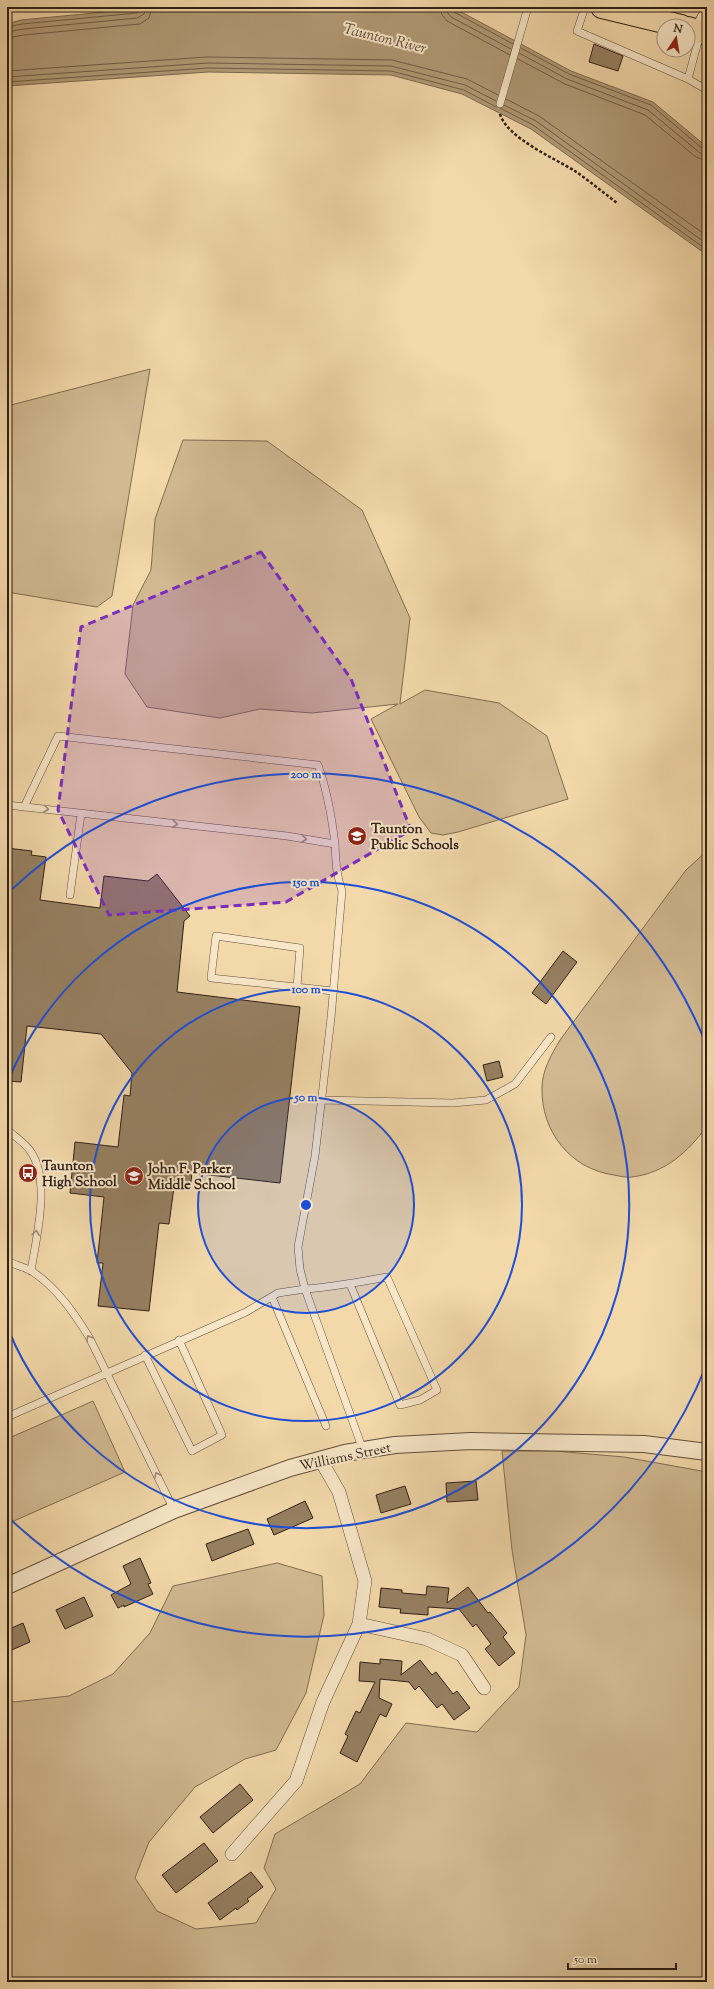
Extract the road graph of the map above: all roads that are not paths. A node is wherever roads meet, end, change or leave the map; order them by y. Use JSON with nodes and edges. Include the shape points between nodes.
{"nodes":[{"id":1,"x":528,"y":7,"type":"edge"},
{"id":2,"x":585,"y":7,"type":"edge"},
{"id":3,"x":611,"y":8,"type":"edge"},
{"id":4,"x":698,"y":27,"type":"edge"},
{"id":5,"x":688,"y":79,"type":"junction"},
{"id":6,"x":707,"y":90,"type":"edge"},
{"id":7,"x":500,"y":104,"type":"road end"},
{"id":8,"x":7,"y":805,"type":"edge"},
{"id":9,"x":24,"y":807,"type":"junction"},
{"id":10,"x":81,"y":814,"type":"junction"},
{"id":11,"x":335,"y":844,"type":"junction"},
{"id":12,"x":70,"y":895,"type":"dead end"},
{"id":13,"x":297,"y":987,"type":"junction"},
{"id":14,"x":333,"y":991,"type":"junction"},
{"id":15,"x":551,"y":1037,"type":"dead end"},
{"id":16,"x":321,"y":1100,"type":"junction"},
{"id":17,"x":7,"y":1132,"type":"edge"},
{"id":18,"x":7,"y":1261,"type":"edge"},
{"id":19,"x":31,"y":1271,"type":"junction"},
{"id":20,"x":350,"y":1284,"type":"junction"},
{"id":21,"x":304,"y":1289,"type":"junction"},
{"id":22,"x":272,"y":1297,"type":"junction"},
{"id":23,"x":179,"y":1340,"type":"junction"},
{"id":24,"x":145,"y":1355,"type":"junction"},
{"id":25,"x":106,"y":1373,"type":"junction"},
{"id":26,"x":7,"y":1417,"type":"edge"},
{"id":27,"x":326,"y":1426,"type":"dead end"},
{"id":28,"x":363,"y":1450,"type":"junction"},
{"id":29,"x":707,"y":1452,"type":"edge"},
{"id":30,"x":320,"y":1459,"type":"junction"},
{"id":31,"x":174,"y":1510,"type":"junction"},
{"id":32,"x":7,"y":1586,"type":"edge"},
{"id":33,"x":359,"y":1624,"type":"junction"},
{"id":34,"x":484,"y":1688,"type":"dead end"},
{"id":35,"x":232,"y":1854,"type":"dead end"}],
"edges":[{"from":1,"to":7,"type":"lane"},
{"from":2,"to":5,"type":"lane","via":[[577,31]]},
{"from":3,"to":4,"type":"highway"},
{"from":4,"to":5,"type":"lane"},
{"from":5,"to":6,"type":"lane"},
{"from":8,"to":9,"type":"lane"},
{"from":9,"to":10,"type":"lane","one_way":true},
{"from":9,"to":11,"type":"lane","via":[[58,736],[318,765],[324,783]]},
{"from":10,"to":11,"type":"lane","one_way":true,"via":[[287,836]]},
{"from":10,"to":12,"type":"lane"},
{"from":11,"to":14,"type":"lane","via":[[336,872],[342,891]]},
{"from":13,"to":13,"type":"lane","via":[[212,978],[216,936],[300,948]]},
{"from":13,"to":14,"type":"lane"},
{"from":14,"to":16,"type":"lane"},
{"from":15,"to":16,"type":"lane","via":[[515,1084],[486,1100],[453,1103]]},
{"from":16,"to":21,"type":"lane","via":[[315,1156],[298,1247]]},
{"from":19,"to":17,"type":"lane","one_way":true,"via":[[40,1209],[41,1177],[31,1151]]},
{"from":18,"to":19,"type":"lane"},
{"from":25,"to":19,"type":"lane","one_way":true,"via":[[90,1337],[78,1320],[49,1285]]},
{"from":20,"to":20,"type":"lane","via":[[387,1277],[437,1390],[420,1400],[400,1405]]},
{"from":20,"to":21,"type":"lane"},
{"from":21,"to":22,"type":"lane","via":[[278,1293]]},
{"from":21,"to":28,"type":"lane"},
{"from":22,"to":23,"type":"lane","via":[[246,1312]]},
{"from":22,"to":27,"type":"lane"},
{"from":23,"to":24,"type":"lane"},
{"from":23,"to":24,"type":"lane","via":[[222,1435],[192,1451]]},
{"from":24,"to":25,"type":"lane"},
{"from":25,"to":26,"type":"lane"},
{"from":31,"to":25,"type":"lane","one_way":true},
{"from":28,"to":29,"type":"street","name":"Williams Street","via":[[426,1443],[571,1442],[644,1444]]},
{"from":28,"to":30,"type":"street","name":"Williams Street"},
{"from":30,"to":31,"type":"street","name":"Williams Street"},
{"from":30,"to":33,"type":"street","via":[[339,1492],[365,1581]]},
{"from":31,"to":32,"type":"street","name":"Williams Street"},
{"from":33,"to":34,"type":"street","via":[[427,1639],[462,1655]]},
{"from":33,"to":35,"type":"street","via":[[323,1702],[296,1781]]}]}
